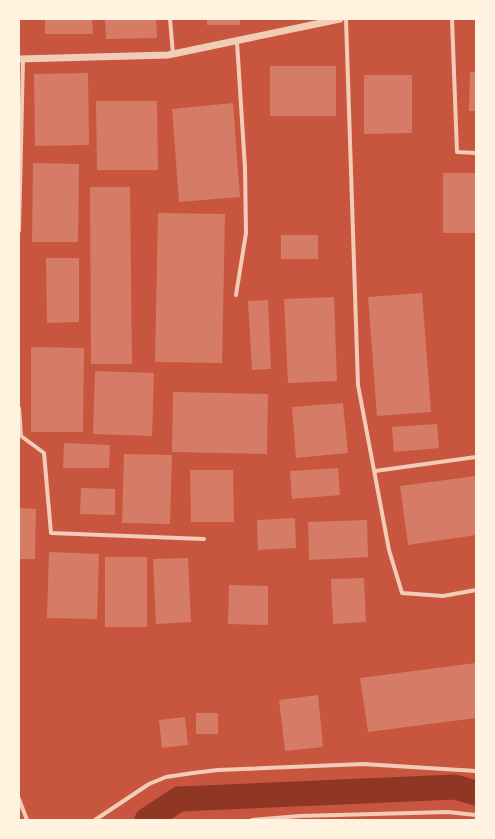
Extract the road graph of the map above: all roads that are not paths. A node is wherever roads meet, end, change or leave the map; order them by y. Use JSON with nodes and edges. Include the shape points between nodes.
{"nodes":[{"id":1,"x":170,"y":19,"type":"edge"},
{"id":2,"x":340,"y":19,"type":"edge"},
{"id":3,"x":346,"y":19,"type":"edge"},
{"id":4,"x":452,"y":19,"type":"edge"},
{"id":5,"x":237,"y":42,"type":"junction"},
{"id":6,"x":173,"y":54,"type":"junction"},
{"id":7,"x":21,"y":59,"type":"edge"},
{"id":8,"x":476,"y":153,"type":"edge"},
{"id":9,"x":19,"y":231,"type":"edge"},
{"id":10,"x":236,"y":295,"type":"dead end"},
{"id":11,"x":19,"y":408,"type":"edge"},
{"id":12,"x":476,"y":457,"type":"edge"},
{"id":13,"x":375,"y":472,"type":"junction"},
{"id":14,"x":204,"y":539,"type":"dead end"},
{"id":15,"x":476,"y":590,"type":"edge"},
{"id":16,"x":476,"y":771,"type":"edge"},
{"id":17,"x":19,"y":799,"type":"edge"},
{"id":18,"x":476,"y":815,"type":"edge"},
{"id":19,"x":300,"y":818,"type":"edge"},
{"id":20,"x":27,"y":820,"type":"edge"},
{"id":21,"x":95,"y":820,"type":"edge"},
{"id":22,"x":252,"y":820,"type":"edge"}],
"edges":[{"from":1,"to":6,"type":"street"},
{"from":2,"to":5,"type":"street"},
{"from":3,"to":13,"type":"street","via":[[358,385]]},
{"from":4,"to":8,"type":"street","via":[[457,152]]},
{"from":5,"to":6,"type":"street"},
{"from":5,"to":10,"type":"street","via":[[245,168],[246,233]]},
{"from":6,"to":7,"type":"street"},
{"from":7,"to":9,"type":"street"},
{"from":11,"to":14,"type":"street","via":[[21,436],[44,453],[51,533]]},
{"from":12,"to":13,"type":"street"},
{"from":13,"to":15,"type":"street","via":[[389,550],[402,593],[443,596]]},
{"from":16,"to":21,"type":"street","via":[[363,764],[193,772],[166,777],[149,784]]},
{"from":17,"to":20,"type":"street"},
{"from":18,"to":19,"type":"street","via":[[448,812]]},
{"from":19,"to":22,"type":"street"}]}
